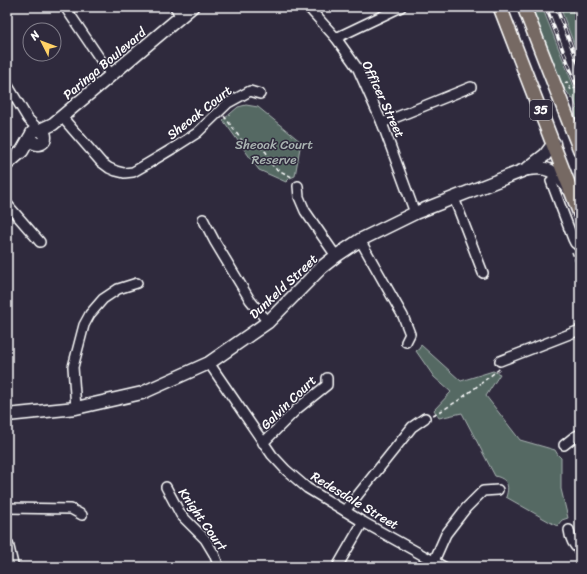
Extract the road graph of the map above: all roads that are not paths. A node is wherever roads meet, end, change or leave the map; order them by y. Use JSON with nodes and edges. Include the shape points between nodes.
{"nodes":[{"id":1,"x":65,"y":7,"type":"edge"},
{"id":2,"x":192,"y":7,"type":"edge"},
{"id":3,"x":308,"y":7,"type":"edge"},
{"id":4,"x":401,"y":7,"type":"edge"},
{"id":5,"x":500,"y":7,"type":"edge"},
{"id":6,"x":524,"y":7,"type":"edge"},
{"id":7,"x":178,"y":11,"type":"edge"},
{"id":8,"x":336,"y":38,"type":"junction"},
{"id":9,"x":111,"y":75,"type":"junction"},
{"id":10,"x":7,"y":84,"type":"edge"},
{"id":11,"x":471,"y":87,"type":"dead end"},
{"id":12,"x":260,"y":94,"type":"dead end"},
{"id":13,"x":58,"y":121,"type":"junction"},
{"id":14,"x":382,"y":122,"type":"junction"},
{"id":15,"x":37,"y":136,"type":"junction"},
{"id":16,"x":554,"y":144,"type":"junction"},
{"id":17,"x":580,"y":150,"type":"edge"},
{"id":18,"x":7,"y":164,"type":"edge"},
{"id":19,"x":527,"y":169,"type":"junction"},
{"id":20,"x":551,"y":181,"type":"dead end"},
{"id":21,"x":298,"y":186,"type":"road end"},
{"id":22,"x":576,"y":192,"type":"edge"},
{"id":23,"x":454,"y":198,"type":"junction"},
{"id":24,"x":7,"y":204,"type":"edge"},
{"id":25,"x":416,"y":213,"type":"junction"},
{"id":26,"x":580,"y":214,"type":"edge"},
{"id":27,"x":203,"y":219,"type":"dead end"},
{"id":28,"x":360,"y":240,"type":"junction"},
{"id":29,"x":41,"y":243,"type":"dead end"},
{"id":30,"x":580,"y":247,"type":"edge"},
{"id":31,"x":336,"y":256,"type":"junction"},
{"id":32,"x":483,"y":273,"type":"dead end"},
{"id":33,"x":137,"y":283,"type":"dead end"},
{"id":34,"x":268,"y":322,"type":"junction"},
{"id":35,"x":580,"y":330,"type":"edge"},
{"id":36,"x":406,"y":342,"type":"dead end"},
{"id":37,"x":503,"y":360,"type":"road end"},
{"id":38,"x":209,"y":363,"type":"junction"},
{"id":39,"x":326,"y":378,"type":"dead end"},
{"id":40,"x":76,"y":408,"type":"junction"},
{"id":41,"x":7,"y":415,"type":"edge"},
{"id":42,"x":425,"y":418,"type":"road end"},
{"id":43,"x":580,"y":434,"type":"edge"},
{"id":44,"x":263,"y":443,"type":"junction"},
{"id":45,"x":564,"y":445,"type":"dead end"},
{"id":46,"x":166,"y":486,"type":"dead end"},
{"id":47,"x":498,"y":490,"type":"dead end"},
{"id":48,"x":7,"y":508,"type":"edge"},
{"id":49,"x":345,"y":511,"type":"junction"},
{"id":50,"x":82,"y":515,"type":"dead end"},
{"id":51,"x":363,"y":522,"type":"junction"},
{"id":52,"x":569,"y":530,"type":"dead end"},
{"id":53,"x":7,"y":545,"type":"edge"},
{"id":54,"x":580,"y":550,"type":"edge"},
{"id":55,"x":434,"y":562,"type":"junction"},
{"id":56,"x":10,"y":563,"type":"edge"},
{"id":57,"x":219,"y":567,"type":"edge"},
{"id":58,"x":337,"y":567,"type":"edge"},
{"id":59,"x":444,"y":567,"type":"edge"}],
"edges":[{"from":1,"to":9,"type":"street"},
{"from":2,"to":7,"type":"street","name":"Paringa Boulevard"},
{"from":3,"to":8,"type":"street","name":"Officer Street"},
{"from":4,"to":8,"type":"street"},
{"from":5,"to":16,"type":"main road","number":"35"},
{"from":6,"to":17,"type":"main road","number":"35"},
{"from":7,"to":9,"type":"street","name":"Paringa Boulevard"},
{"from":8,"to":14,"type":"street","name":"Officer Street","via":[[358,69]]},
{"from":9,"to":13,"type":"street","name":"Paringa Boulevard"},
{"from":10,"to":15,"type":"street"},
{"from":11,"to":14,"type":"street"},
{"from":12,"to":13,"type":"street","name":"Sheoak Court","via":[[250,91],[228,103],[197,133],[133,172],[124,173],[109,168]]},
{"from":13,"to":15,"type":"street","name":"Paringa Boulevard"},
{"from":14,"to":25,"type":"street","name":"Officer Street"},
{"from":15,"to":18,"type":"street"},
{"from":16,"to":19,"type":"street","name":"Dunkeld Street","via":[[546,155]]},
{"from":16,"to":22,"type":"main road","number":"35"},
{"from":19,"to":22,"type":"street","name":"Dunkeld Street","via":[[551,170]]},
{"from":19,"to":23,"type":"street","name":"Dunkeld Street"},
{"from":20,"to":30,"type":"street","via":[[573,239]]},
{"from":21,"to":31,"type":"street","via":[[299,197],[305,211]]},
{"from":22,"to":26,"type":"main road","via":[[579,194]]},
{"from":23,"to":25,"type":"street","name":"Dunkeld Street"},
{"from":23,"to":32,"type":"street"},
{"from":24,"to":29,"type":"street"},
{"from":25,"to":28,"type":"street","name":"Dunkeld Street"},
{"from":27,"to":34,"type":"street","via":[[250,300]]},
{"from":28,"to":31,"type":"street","name":"Dunkeld Street"},
{"from":28,"to":36,"type":"street","via":[[403,316],[410,334]]},
{"from":31,"to":34,"type":"street","name":"Dunkeld Street"},
{"from":33,"to":40,"type":"street","via":[[118,289],[103,300],[84,325],[73,367]]},
{"from":34,"to":38,"type":"street","name":"Dunkeld Street"},
{"from":35,"to":37,"type":"street"},
{"from":38,"to":40,"type":"street","name":"Dunkeld Street","via":[[142,393]]},
{"from":38,"to":44,"type":"street","name":"Redesdale Street"},
{"from":39,"to":44,"type":"street","name":"Galvin Court","via":[[327,385],[297,409]]},
{"from":40,"to":41,"type":"street","name":"Dunkeld Street"},
{"from":42,"to":49,"type":"street","via":[[412,428]]},
{"from":43,"to":45,"type":"street"},
{"from":44,"to":49,"type":"street","name":"Redesdale Street","via":[[286,470],[307,488]]},
{"from":46,"to":57,"type":"street","name":"Knight Court","via":[[182,515],[205,539]]},
{"from":47,"to":55,"type":"street","via":[[483,491],[466,508],[446,534]]},
{"from":48,"to":50,"type":"street","via":[[71,509]]},
{"from":49,"to":51,"type":"street","name":"Redesdale Street"},
{"from":51,"to":55,"type":"street","name":"Redesdale Street"},
{"from":51,"to":58,"type":"street"},
{"from":52,"to":54,"type":"street","via":[[572,541]]},
{"from":53,"to":56,"type":"street"},
{"from":55,"to":59,"type":"street","name":"Redesdale Street"}]}
